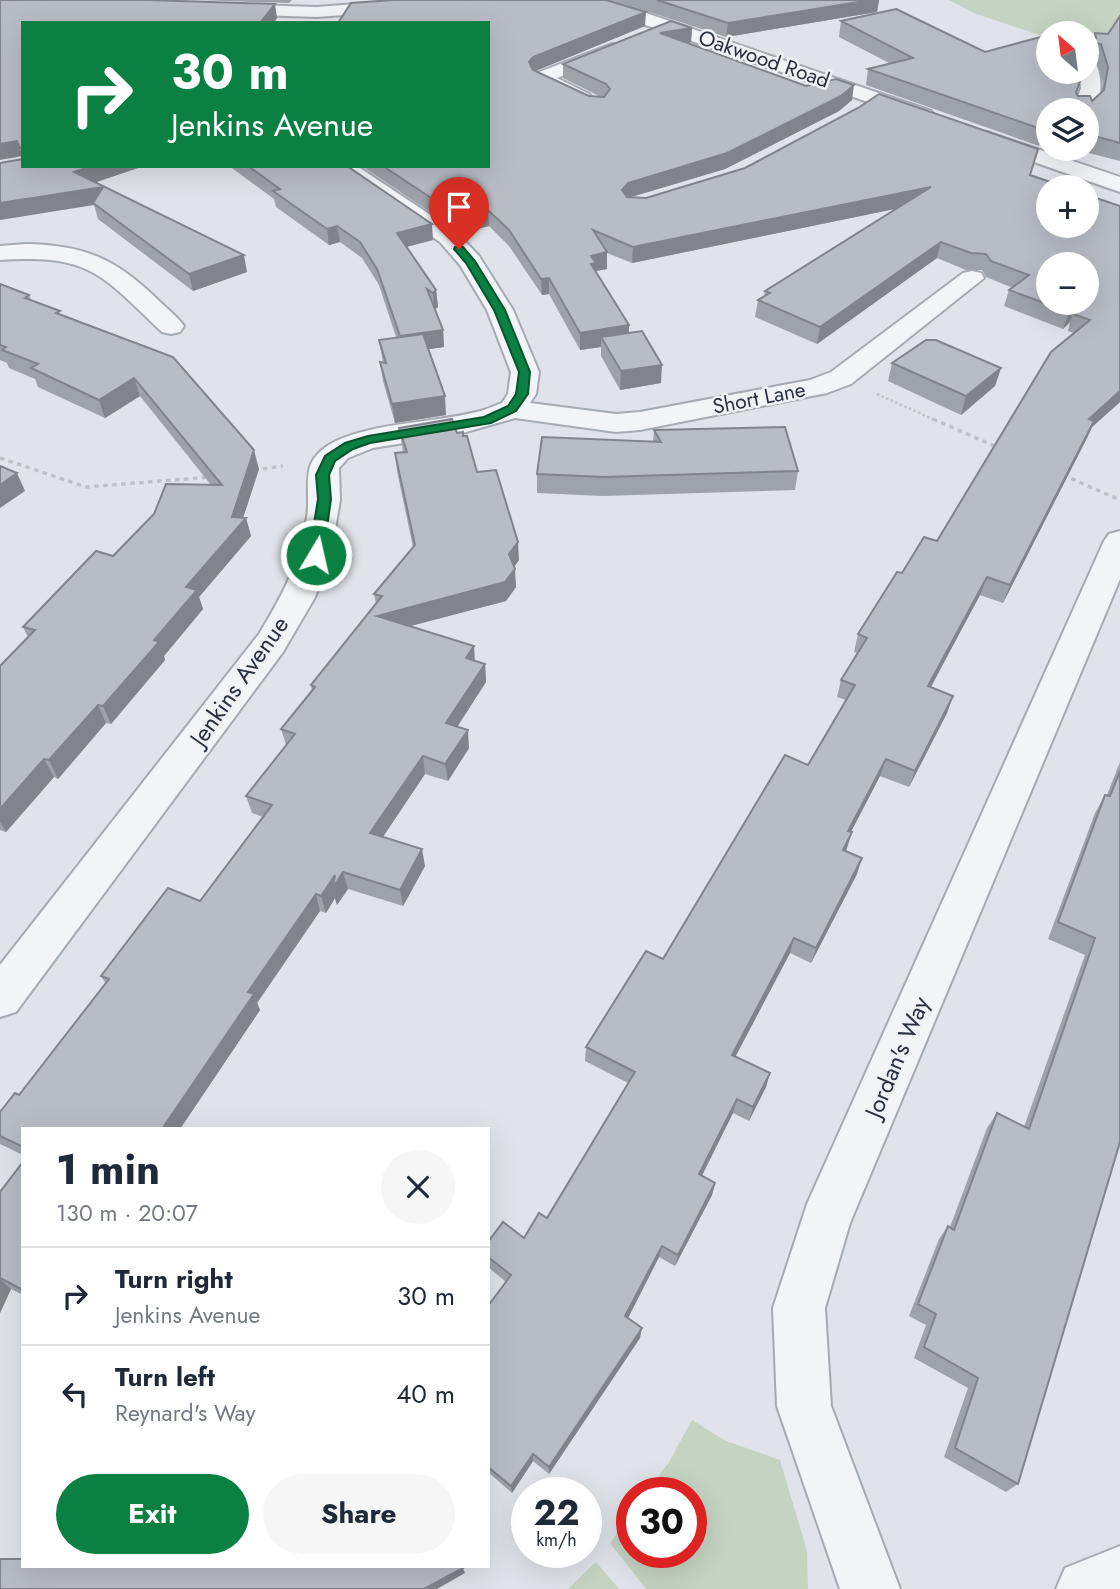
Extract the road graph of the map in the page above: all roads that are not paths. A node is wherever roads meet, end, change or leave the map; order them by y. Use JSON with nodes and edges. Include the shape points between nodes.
{"nodes":[{"id":1,"x":479,"y":0,"type":"edge"},
{"id":2,"x":564,"y":0,"type":"edge"},
{"id":3,"x":598,"y":2,"type":"edge"},
{"id":4,"x":204,"y":8,"type":"edge"},
{"id":5,"x":316,"y":17,"type":"edge"},
{"id":6,"x":670,"y":26,"type":"junction"},
{"id":7,"x":876,"y":98,"type":"junction"},
{"id":8,"x":597,"y":105,"type":"edge"},
{"id":9,"x":853,"y":111,"type":"edge"},
{"id":10,"x":940,"y":121,"type":"edge"},
{"id":11,"x":966,"y":131,"type":"edge"},
{"id":12,"x":1036,"y":131,"type":"edge"},
{"id":13,"x":1005,"y":145,"type":"junction"},
{"id":14,"x":345,"y":168,"type":"edge"},
{"id":15,"x":1120,"y":185,"type":"edge"},
{"id":16,"x":0,"y":253,"type":"edge"},
{"id":17,"x":972,"y":278,"type":"dead end"},
{"id":18,"x":171,"y":326,"type":"dead end"},
{"id":19,"x":512,"y":409,"type":"junction"},
{"id":20,"x":1120,"y":541,"type":"edge"},
{"id":21,"x":0,"y":998,"type":"edge"},
{"id":22,"x":1120,"y":1576,"type":"edge"},
{"id":23,"x":870,"y":1589,"type":"edge"},
{"id":24,"x":1086,"y":1589,"type":"edge"}],
"edges":[{"from":1,"to":5,"type":"street"},
{"from":2,"to":3,"type":"street","name":"Oakwood Road"},
{"from":3,"to":6,"type":"street","name":"Oakwood Road"},
{"from":4,"to":5,"type":"street"},
{"from":6,"to":7,"type":"street","name":"Oakwood Road"},
{"from":6,"to":8,"type":"street","via":[[541,78]]},
{"from":7,"to":9,"type":"street"},
{"from":7,"to":10,"type":"street","name":"Oakwood Road"},
{"from":11,"to":13,"type":"street"},
{"from":12,"to":13,"type":"street"},
{"from":13,"to":15,"type":"street"},
{"from":14,"to":19,"type":"street","via":[[448,237],[470,261],[499,310],[525,372],[522,394]]},
{"from":16,"to":18,"type":"street","via":[[41,252],[90,261],[106,268]]},
{"from":17,"to":19,"type":"street","name":"Short Lane","via":[[841,378],[817,387],[616,423]]},
{"from":19,"to":21,"type":"street","name":"Jenkins Avenue","via":[[468,425],[368,440],[329,459],[323,475],[325,499],[316,555],[271,643]]},
{"from":20,"to":23,"type":"street","name":"Jordan's Way","via":[[825,1222],[799,1308],[804,1406]]},
{"from":22,"to":24,"type":"street"}]}
